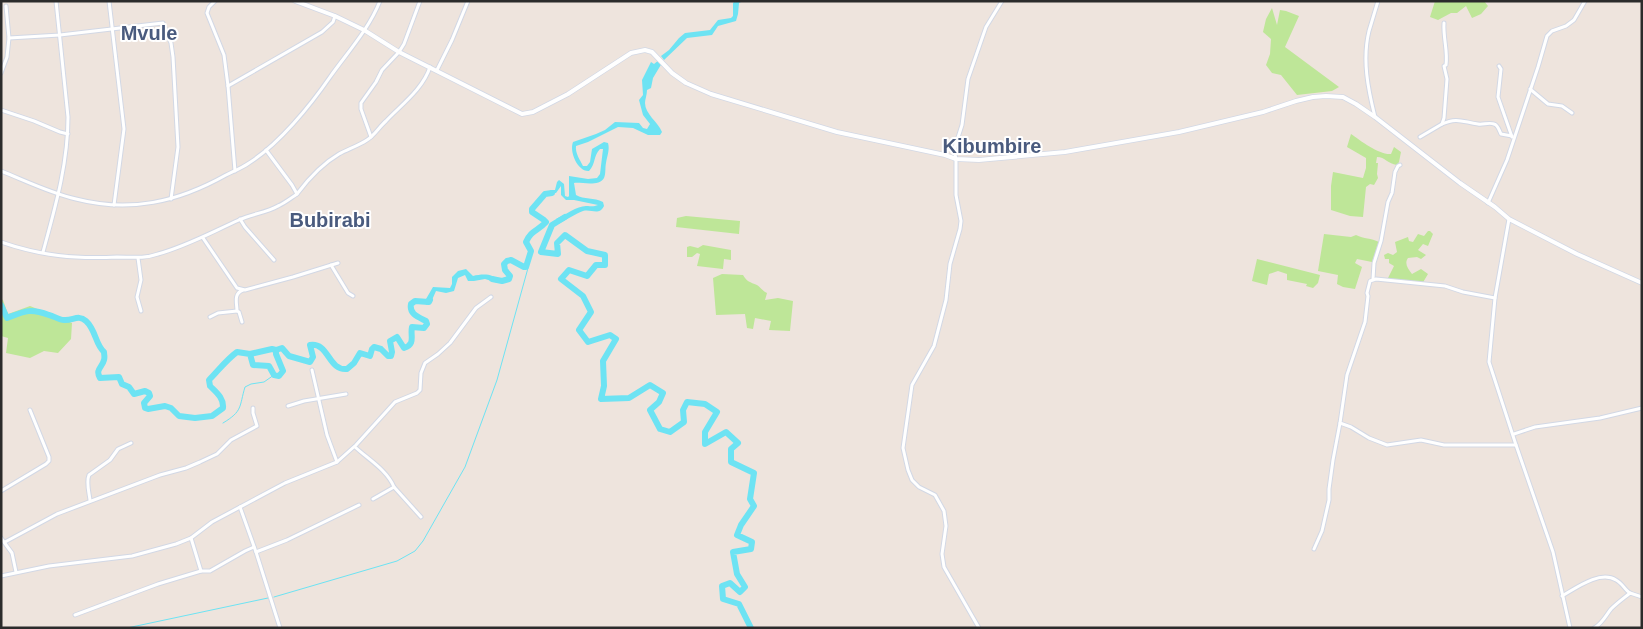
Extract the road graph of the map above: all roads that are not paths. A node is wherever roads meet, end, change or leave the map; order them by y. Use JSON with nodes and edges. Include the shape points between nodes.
{"nodes":[{"id":1,"x":56,"y":1,"type":"edge"},
{"id":2,"x":110,"y":1,"type":"edge"},
{"id":3,"x":215,"y":1,"type":"edge"},
{"id":4,"x":295,"y":1,"type":"edge"},
{"id":5,"x":380,"y":1,"type":"edge"},
{"id":6,"x":420,"y":1,"type":"edge"},
{"id":7,"x":468,"y":1,"type":"edge"},
{"id":8,"x":1002,"y":1,"type":"edge"},
{"id":9,"x":1378,"y":1,"type":"edge"},
{"id":10,"x":1585,"y":1,"type":"edge"},
{"id":11,"x":6,"y":6,"type":"dead end"},
{"id":12,"x":335,"y":16,"type":"junction"},
{"id":13,"x":1444,"y":23,"type":"dead end"},
{"id":14,"x":112,"y":29,"type":"junction"},
{"id":15,"x":364,"y":30,"type":"junction"},
{"id":16,"x":60,"y":35,"type":"junction"},
{"id":17,"x":9,"y":38,"type":"junction"},
{"id":18,"x":399,"y":52,"type":"junction"},
{"id":19,"x":1500,"y":66,"type":"dead end"},
{"id":20,"x":430,"y":67,"type":"junction"},
{"id":21,"x":437,"y":70,"type":"junction"},
{"id":22,"x":1,"y":73,"type":"edge"},
{"id":23,"x":228,"y":86,"type":"junction"},
{"id":24,"x":1530,"y":89,"type":"junction"},
{"id":25,"x":1,"y":110,"type":"edge"},
{"id":26,"x":1572,"y":113,"type":"dead end"},
{"id":27,"x":1375,"y":117,"type":"junction"},
{"id":28,"x":1442,"y":124,"type":"junction"},
{"id":29,"x":68,"y":134,"type":"junction"},
{"id":30,"x":372,"y":137,"type":"junction"},
{"id":31,"x":1420,"y":137,"type":"dead end"},
{"id":32,"x":1513,"y":138,"type":"junction"},
{"id":33,"x":266,"y":150,"type":"junction"},
{"id":34,"x":956,"y":159,"type":"junction"},
{"id":35,"x":1400,"y":165,"type":"dead end"},
{"id":36,"x":1,"y":171,"type":"edge"},
{"id":37,"x":235,"y":171,"type":"junction"},
{"id":38,"x":58,"y":194,"type":"junction"},
{"id":39,"x":297,"y":194,"type":"junction"},
{"id":40,"x":171,"y":199,"type":"junction"},
{"id":41,"x":1488,"y":202,"type":"junction"},
{"id":42,"x":114,"y":205,"type":"junction"},
{"id":43,"x":240,"y":219,"type":"junction"},
{"id":44,"x":1509,"y":220,"type":"junction"},
{"id":45,"x":203,"y":238,"type":"junction"},
{"id":46,"x":1,"y":242,"type":"edge"},
{"id":47,"x":43,"y":252,"type":"junction"},
{"id":48,"x":138,"y":258,"type":"junction"},
{"id":49,"x":274,"y":260,"type":"dead end"},
{"id":50,"x":338,"y":263,"type":"dead end"},
{"id":51,"x":331,"y":265,"type":"junction"},
{"id":52,"x":1373,"y":279,"type":"junction"},
{"id":53,"x":1642,"y":283,"type":"edge"},
{"id":54,"x":245,"y":290,"type":"junction"},
{"id":55,"x":353,"y":296,"type":"dead end"},
{"id":56,"x":492,"y":297,"type":"dead end"},
{"id":57,"x":1495,"y":298,"type":"junction"},
{"id":58,"x":141,"y":310,"type":"dead end"},
{"id":59,"x":237,"y":311,"type":"junction"},
{"id":60,"x":210,"y":317,"type":"dead end"},
{"id":61,"x":242,"y":322,"type":"dead end"},
{"id":62,"x":312,"y":370,"type":"dead end"},
{"id":63,"x":346,"y":394,"type":"dead end"},
{"id":64,"x":319,"y":398,"type":"junction"},
{"id":65,"x":288,"y":406,"type":"dead end"},
{"id":66,"x":253,"y":408,"type":"dead end"},
{"id":67,"x":1642,"y":408,"type":"edge"},
{"id":68,"x":30,"y":410,"type":"dead end"},
{"id":69,"x":1340,"y":423,"type":"junction"},
{"id":70,"x":1514,"y":434,"type":"junction"},
{"id":71,"x":131,"y":442,"type":"dead end"},
{"id":72,"x":1516,"y":445,"type":"junction"},
{"id":73,"x":355,"y":447,"type":"junction"},
{"id":74,"x":336,"y":462,"type":"junction"},
{"id":75,"x":394,"y":486,"type":"junction"},
{"id":76,"x":1,"y":491,"type":"edge"},
{"id":77,"x":373,"y":499,"type":"dead end"},
{"id":78,"x":90,"y":500,"type":"junction"},
{"id":79,"x":359,"y":506,"type":"dead end"},
{"id":80,"x":240,"y":507,"type":"junction"},
{"id":81,"x":421,"y":517,"type":"dead end"},
{"id":82,"x":1,"y":538,"type":"edge"},
{"id":83,"x":191,"y":538,"type":"junction"},
{"id":84,"x":5,"y":542,"type":"junction"},
{"id":85,"x":254,"y":547,"type":"junction"},
{"id":86,"x":1314,"y":549,"type":"dead end"},
{"id":87,"x":256,"y":552,"type":"junction"},
{"id":88,"x":202,"y":571,"type":"junction"},
{"id":89,"x":16,"y":572,"type":"junction"},
{"id":90,"x":1,"y":576,"type":"edge"},
{"id":91,"x":1630,"y":593,"type":"junction"},
{"id":92,"x":1562,"y":596,"type":"junction"},
{"id":93,"x":1641,"y":597,"type":"edge"},
{"id":94,"x":75,"y":614,"type":"dead end"},
{"id":95,"x":280,"y":628,"type":"edge"},
{"id":96,"x":979,"y":628,"type":"edge"},
{"id":97,"x":1570,"y":628,"type":"edge"},
{"id":98,"x":1594,"y":628,"type":"edge"}],
"edges":[{"from":1,"to":16,"type":"street"},
{"from":2,"to":14,"type":"street"},
{"from":3,"to":23,"type":"street","via":[[207,13],[224,55]]},
{"from":4,"to":12,"type":"street"},
{"from":5,"to":15,"type":"street"},
{"from":6,"to":18,"type":"street"},
{"from":7,"to":21,"type":"street"},
{"from":8,"to":34,"type":"street","via":[[986,27],[968,79],[962,125],[954,150]]},
{"from":9,"to":27,"type":"street","via":[[1369,33],[1366,69]]},
{"from":10,"to":24,"type":"street","via":[[1574,20],[1547,36]]},
{"from":11,"to":17,"type":"street"},
{"from":12,"to":15,"type":"street"},
{"from":12,"to":23,"type":"street","via":[[322,32]]},
{"from":13,"to":28,"type":"street","via":[[1447,87]]},
{"from":14,"to":16,"type":"street"},
{"from":14,"to":40,"type":"street","via":[[159,23],[165,26],[173,57],[178,147]]},
{"from":14,"to":42,"type":"street","via":[[124,129]]},
{"from":15,"to":18,"type":"street"},
{"from":15,"to":33,"type":"street","via":[[305,110]]},
{"from":16,"to":17,"type":"street"},
{"from":16,"to":29,"type":"street"},
{"from":17,"to":22,"type":"street","via":[[7,58]]},
{"from":18,"to":20,"type":"street"},
{"from":18,"to":30,"type":"street","via":[[382,70],[361,103]]},
{"from":19,"to":32,"type":"street","via":[[1498,97]]},
{"from":20,"to":21,"type":"street"},
{"from":20,"to":30,"type":"street","via":[[412,95]]},
{"from":21,"to":34,"type":"street","via":[[526,114],[568,94],[631,53],[645,50],[660,58],[686,83],[711,94],[837,132]]},
{"from":23,"to":37,"type":"street"},
{"from":24,"to":26,"type":"street","via":[[1548,104],[1562,106]]},
{"from":24,"to":32,"type":"street"},
{"from":25,"to":29,"type":"street"},
{"from":27,"to":34,"type":"street","via":[[1343,97],[1320,96],[1179,132],[1104,146],[1000,159]]},
{"from":27,"to":41,"type":"street"},
{"from":28,"to":31,"type":"street"},
{"from":28,"to":32,"type":"street","via":[[1462,120],[1492,124],[1501,134]]},
{"from":29,"to":38,"type":"street"},
{"from":30,"to":39,"type":"street","via":[[321,167]]},
{"from":32,"to":41,"type":"street"},
{"from":33,"to":37,"type":"street"},
{"from":33,"to":39,"type":"street"},
{"from":34,"to":96,"type":"street","via":[[960,229],[934,346],[912,385],[903,448],[912,480],[935,495],[944,511],[944,567]]},
{"from":35,"to":52,"type":"street","via":[[1388,202]]},
{"from":36,"to":38,"type":"street"},
{"from":37,"to":40,"type":"street"},
{"from":38,"to":42,"type":"street"},
{"from":38,"to":47,"type":"street"},
{"from":39,"to":43,"type":"street","via":[[277,207]]},
{"from":40,"to":42,"type":"street","via":[[142,205]]},
{"from":41,"to":44,"type":"street"},
{"from":43,"to":45,"type":"street"},
{"from":43,"to":49,"type":"street"},
{"from":44,"to":53,"type":"street"},
{"from":44,"to":57,"type":"street"},
{"from":45,"to":48,"type":"street","via":[[157,255]]},
{"from":45,"to":54,"type":"street","via":[[237,288]]},
{"from":46,"to":47,"type":"street"},
{"from":47,"to":48,"type":"street","via":[[96,259]]},
{"from":48,"to":58,"type":"street","via":[[141,280],[137,297]]},
{"from":50,"to":51,"type":"street"},
{"from":51,"to":54,"type":"street"},
{"from":51,"to":55,"type":"street"},
{"from":52,"to":57,"type":"street","via":[[1445,286]]},
{"from":52,"to":69,"type":"street","via":[[1368,287],[1365,322],[1347,375]]},
{"from":54,"to":59,"type":"street","via":[[237,295]]},
{"from":56,"to":73,"type":"street","via":[[476,308],[450,343],[425,363],[420,373],[418,393],[395,402]]},
{"from":57,"to":70,"type":"street","via":[[1489,362]]},
{"from":59,"to":60,"type":"street"},
{"from":59,"to":61,"type":"street"},
{"from":62,"to":64,"type":"street"},
{"from":63,"to":64,"type":"street"},
{"from":64,"to":65,"type":"street"},
{"from":64,"to":74,"type":"street"},
{"from":66,"to":78,"type":"street","via":[[257,426],[231,440],[217,454],[186,468]]},
{"from":67,"to":70,"type":"street","via":[[1600,418],[1535,427]]},
{"from":68,"to":76,"type":"street","via":[[49,460]]},
{"from":69,"to":72,"type":"street","via":[[1387,445],[1421,440],[1444,446]]},
{"from":69,"to":86,"type":"street","via":[[1329,500]]},
{"from":70,"to":72,"type":"street"},
{"from":71,"to":78,"type":"street","via":[[118,449],[110,460],[89,475]]},
{"from":72,"to":92,"type":"street","via":[[1553,552]]},
{"from":73,"to":74,"type":"street"},
{"from":73,"to":75,"type":"street","via":[[382,470]]},
{"from":74,"to":80,"type":"street","via":[[284,483]]},
{"from":75,"to":77,"type":"street"},
{"from":75,"to":81,"type":"street"},
{"from":78,"to":84,"type":"street"},
{"from":79,"to":87,"type":"street"},
{"from":80,"to":83,"type":"street"},
{"from":80,"to":85,"type":"street"},
{"from":82,"to":84,"type":"street"},
{"from":83,"to":88,"type":"street"},
{"from":83,"to":89,"type":"street","via":[[132,556]]},
{"from":84,"to":89,"type":"street","via":[[12,553]]},
{"from":85,"to":87,"type":"street"},
{"from":85,"to":88,"type":"street","via":[[210,571]]},
{"from":87,"to":95,"type":"street"},
{"from":88,"to":94,"type":"street"},
{"from":89,"to":90,"type":"street"},
{"from":91,"to":92,"type":"street","via":[[1617,580],[1603,577]]},
{"from":91,"to":93,"type":"street"},
{"from":91,"to":98,"type":"street"},
{"from":92,"to":97,"type":"street"}]}
